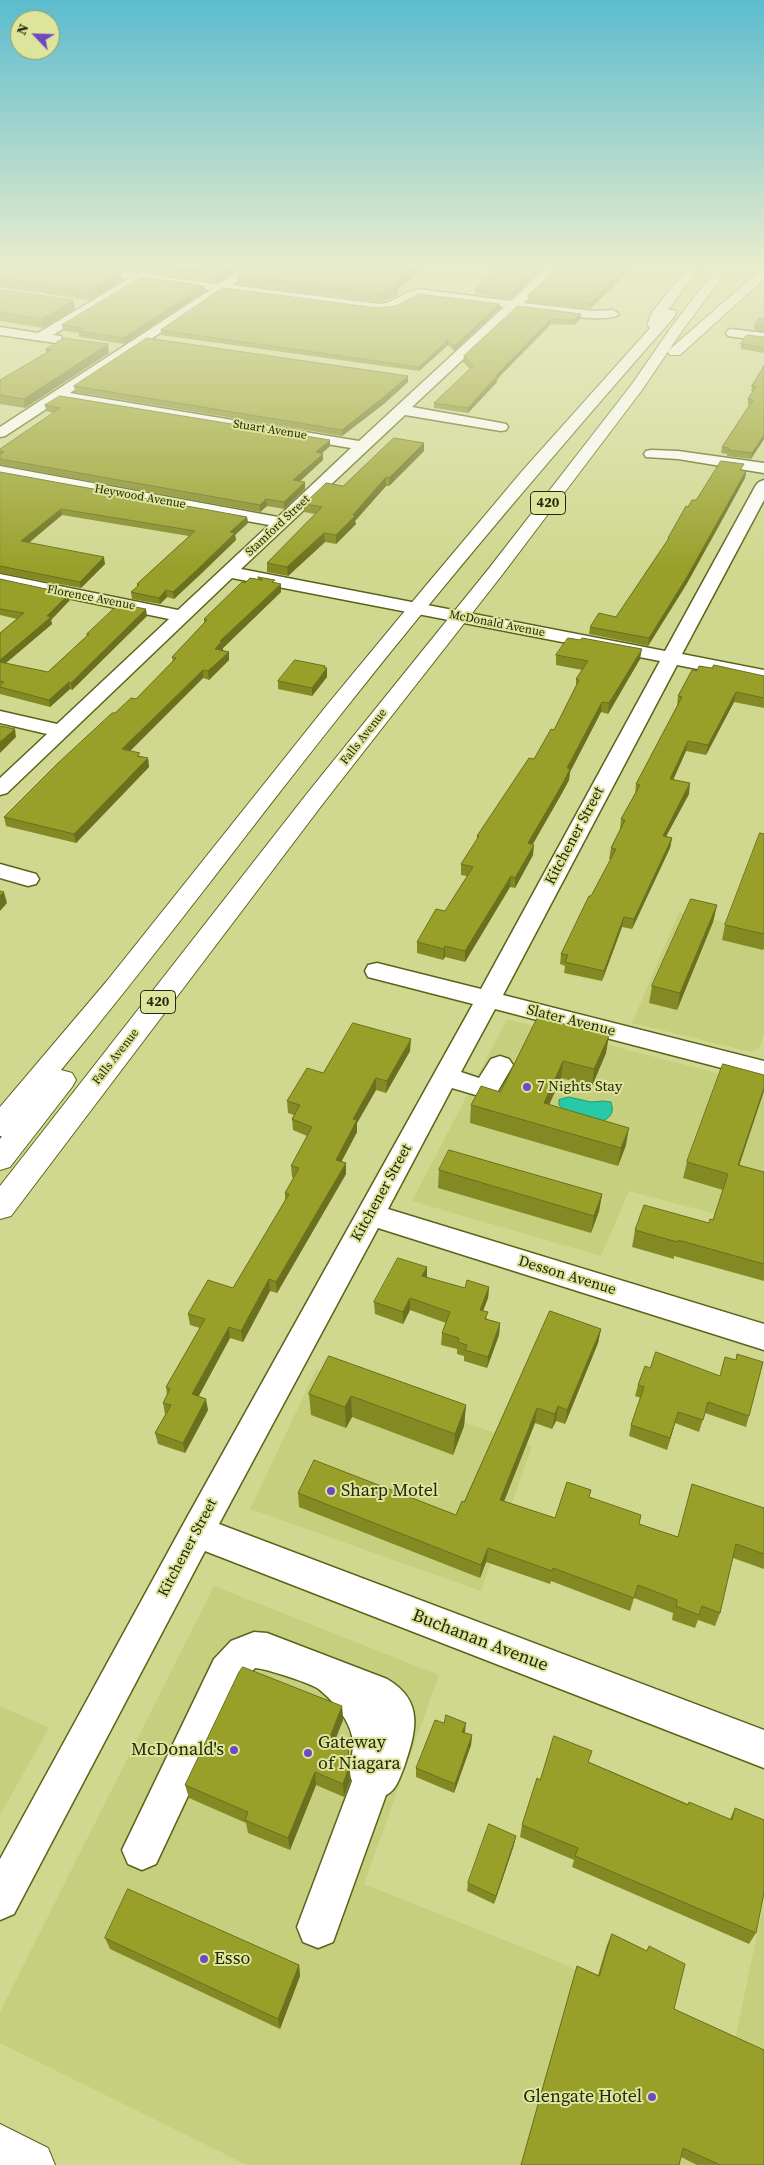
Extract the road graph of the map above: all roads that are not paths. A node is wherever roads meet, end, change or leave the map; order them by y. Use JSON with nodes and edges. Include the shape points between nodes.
{"nodes":[{"id":1,"x":103,"y":365,"type":"edge"},
{"id":2,"x":451,"y":365,"type":"edge"},
{"id":3,"x":624,"y":365,"type":"edge"},
{"id":4,"x":652,"y":365,"type":"edge"},
{"id":5,"x":661,"y":365,"type":"edge"},
{"id":6,"x":416,"y":378,"type":"dead end"},
{"id":7,"x":435,"y":380,"type":"junction"},
{"id":8,"x":637,"y":387,"type":"junction"},
{"id":9,"x":58,"y":395,"type":"junction"},
{"id":10,"x":403,"y":410,"type":"junction"},
{"id":11,"x":4,"y":427,"type":"edge"},
{"id":12,"x":501,"y":427,"type":"dead end"},
{"id":13,"x":363,"y":446,"type":"junction"},
{"id":14,"x":652,"y":454,"type":"dead end"},
{"id":15,"x":764,"y":468,"type":"edge"},
{"id":16,"x":0,"y":471,"type":"edge"},
{"id":17,"x":764,"y":485,"type":"edge"},
{"id":18,"x":281,"y":522,"type":"junction"},
{"id":19,"x":230,"y":572,"type":"junction"},
{"id":20,"x":0,"y":579,"type":"edge"},
{"id":21,"x":416,"y":609,"type":"junction"},
{"id":22,"x":182,"y":616,"type":"junction"},
{"id":23,"x":458,"y":617,"type":"junction"},
{"id":24,"x":670,"y":658,"type":"junction"},
{"id":25,"x":764,"y":676,"type":"edge"},
{"id":26,"x":0,"y":717,"type":"edge"},
{"id":27,"x":61,"y":731,"type":"junction"},
{"id":28,"x":0,"y":789,"type":"edge"},
{"id":29,"x":0,"y":872,"type":"edge"},
{"id":30,"x":28,"y":879,"type":"dead end"},
{"id":31,"x":201,"y":879,"type":"junction"},
{"id":32,"x":377,"y":971,"type":"dead end"},
{"id":33,"x":488,"y":999,"type":"junction"},
{"id":34,"x":500,"y":1065,"type":"dead end"},
{"id":35,"x":764,"y":1070,"type":"edge"},
{"id":36,"x":445,"y":1077,"type":"junction"},
{"id":37,"x":0,"y":1126,"type":"edge"},
{"id":38,"x":0,"y":1159,"type":"edge"},
{"id":39,"x":0,"y":1208,"type":"edge"},
{"id":40,"x":370,"y":1215,"type":"junction"},
{"id":41,"x":764,"y":1337,"type":"edge"},
{"id":42,"x":196,"y":1532,"type":"junction"},
{"id":43,"x":764,"y":1749,"type":"edge"},
{"id":44,"x":142,"y":1850,"type":"dead end"},
{"id":45,"x":0,"y":1900,"type":"edge"},
{"id":46,"x":318,"y":1927,"type":"dead end"},
{"id":47,"x":0,"y":2148,"type":"edge"},
{"id":48,"x":32,"y":2165,"type":"edge"}],
"edges":[{"from":1,"to":9,"type":"street"},
{"from":2,"to":7,"type":"street","name":"Stamford Street"},
{"from":3,"to":21,"type":"main road","number":"420","via":[[541,458]]},
{"from":4,"to":8,"type":"main road","name":"Falls Avenue","number":"420"},
{"from":5,"to":8,"type":"main road"},
{"from":6,"to":7,"type":"street"},
{"from":7,"to":10,"type":"street","name":"Stamford Street"},
{"from":8,"to":23,"type":"main road","name":"Falls Avenue","number":"420"},
{"from":9,"to":11,"type":"street"},
{"from":9,"to":13,"type":"street","name":"Stuart Avenue"},
{"from":10,"to":12,"type":"street"},
{"from":10,"to":13,"type":"street","name":"Stamford Street"},
{"from":13,"to":18,"type":"street","name":"Stamford Street"},
{"from":14,"to":15,"type":"street"},
{"from":16,"to":18,"type":"street","name":"Heywood Avenue"},
{"from":17,"to":24,"type":"street","name":"Kitchener Street"},
{"from":18,"to":19,"type":"street","name":"Stamford Street"},
{"from":19,"to":21,"type":"street","name":"McDonald Avenue"},
{"from":19,"to":22,"type":"street","name":"Stamford Street"},
{"from":20,"to":22,"type":"street","name":"Florence Avenue"},
{"from":21,"to":23,"type":"street","name":"McDonald Avenue"},
{"from":21,"to":31,"type":"main road","number":"420"},
{"from":22,"to":27,"type":"street","name":"Stamford Street"},
{"from":23,"to":24,"type":"street","name":"McDonald Avenue"},
{"from":23,"to":39,"type":"main road","name":"Falls Avenue","number":"420"},
{"from":24,"to":25,"type":"street","name":"McDonald Avenue"},
{"from":24,"to":33,"type":"street","name":"Kitchener Street"},
{"from":26,"to":27,"type":"street"},
{"from":27,"to":28,"type":"street","name":"Stamford Street"},
{"from":29,"to":30,"type":"street"},
{"from":31,"to":37,"type":"main road","number":"420"},
{"from":31,"to":38,"type":"main road","via":[[108,1020]]},
{"from":32,"to":33,"type":"street","name":"Slater Avenue"},
{"from":33,"to":35,"type":"street","name":"Slater Avenue"},
{"from":33,"to":36,"type":"street","name":"Kitchener Street"},
{"from":34,"to":36,"type":"street","via":[[486,1089]]},
{"from":36,"to":40,"type":"street","name":"Kitchener Street"},
{"from":40,"to":41,"type":"street","name":"Desson Avenue"},
{"from":40,"to":42,"type":"street","name":"Kitchener Street"},
{"from":42,"to":43,"type":"street","name":"Buchanan Avenue"},
{"from":42,"to":45,"type":"street","name":"Kitchener Street"},
{"from":44,"to":46,"type":"street","via":[[227,1672],[237,1658],[258,1648],[384,1697],[395,1710],[397,1726],[394,1740],[381,1775],[372,1780]]},
{"from":47,"to":48,"type":"main road"}]}
